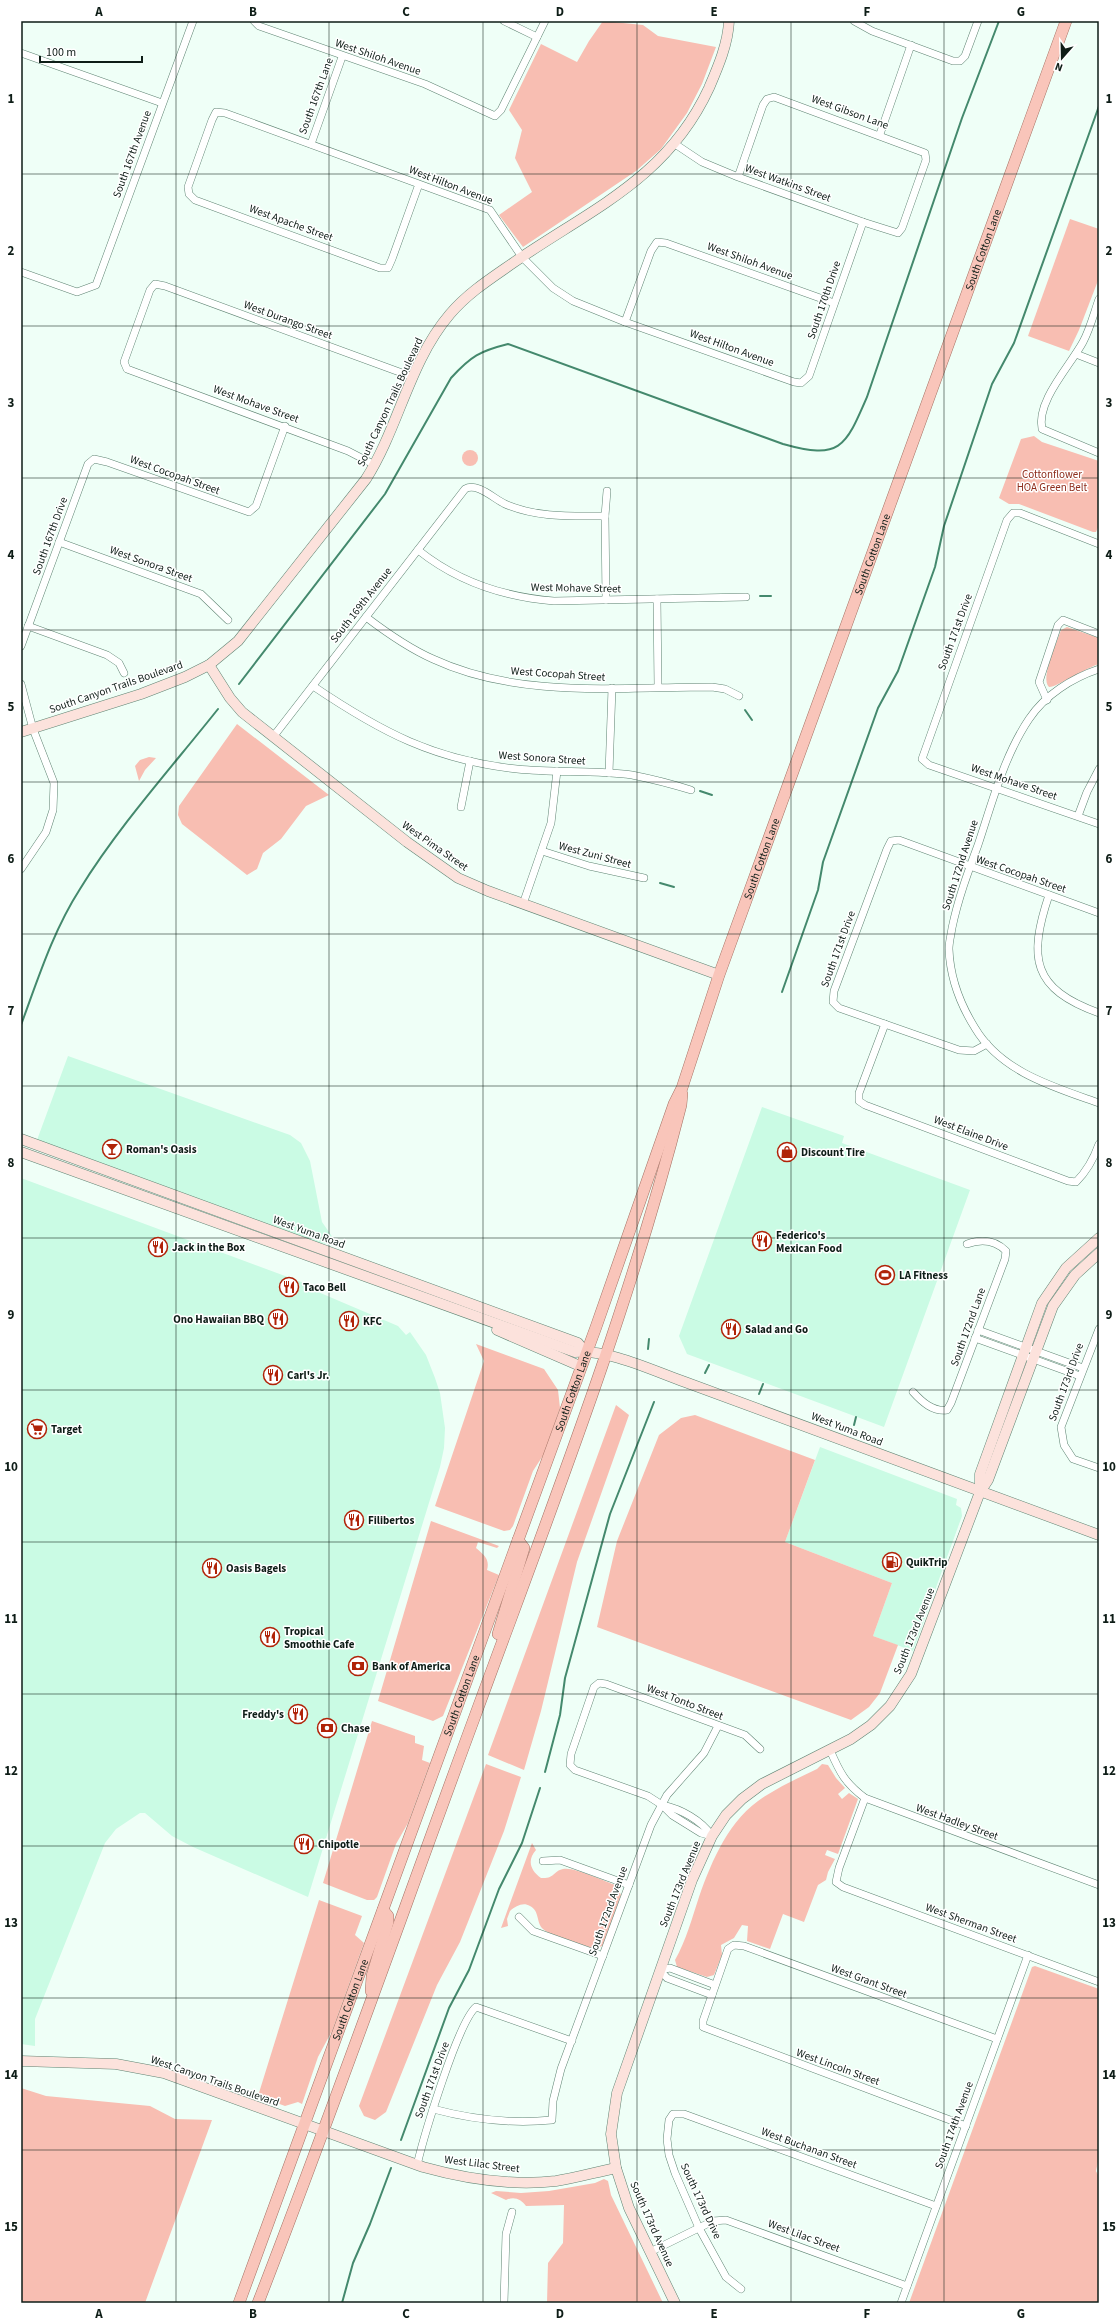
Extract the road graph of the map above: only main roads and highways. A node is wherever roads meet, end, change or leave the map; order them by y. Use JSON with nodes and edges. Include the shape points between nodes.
{"nodes":[{"id":1,"x":1066,"y":21,"type":"edge"},
{"id":2,"x":682,"y":1088,"type":"junction"},
{"id":3,"x":656,"y":1155,"type":"junction"},
{"id":4,"x":650,"y":1219,"type":"junction"},
{"id":5,"x":518,"y":1540,"type":"junction"},
{"id":6,"x":494,"y":1663,"type":"junction"},
{"id":7,"x":446,"y":1737,"type":"junction"},
{"id":8,"x":464,"y":1744,"type":"junction"},
{"id":9,"x":383,"y":1910,"type":"junction"},
{"id":10,"x":369,"y":2008,"type":"junction"},
{"id":11,"x":239,"y":2303,"type":"edge"},
{"id":12,"x":258,"y":2303,"type":"edge"}],
"edges":[{"from":1,"to":2,"type":"main road","name":"South Cotton Lane","via":[[719,975]]},
{"from":2,"to":3,"type":"main road","name":"South Cotton Lane"},
{"from":2,"to":4,"type":"main road","name":"South Cotton Lane","via":[[681,1105]]},
{"from":3,"to":4,"type":"main road","via":[[654,1174],[644,1209]]},
{"from":3,"to":5,"type":"main road","name":"South Cotton Lane"},
{"from":4,"to":6,"type":"main road","name":"South Cotton Lane","via":[[604,1356]]},
{"from":5,"to":6,"type":"main road","via":[[524,1548],[498,1631]]},
{"from":5,"to":7,"type":"main road","name":"South Cotton Lane"},
{"from":6,"to":8,"type":"main road","name":"South Cotton Lane"},
{"from":7,"to":8,"type":"main road"},
{"from":7,"to":9,"type":"main road","name":"South Cotton Lane"},
{"from":8,"to":10,"type":"main road","name":"South Cotton Lane"},
{"from":9,"to":10,"type":"main road","via":[[388,1916],[388,1922],[372,1976]]},
{"from":9,"to":11,"type":"main road","name":"South Cotton Lane"},
{"from":10,"to":12,"type":"main road","name":"South Cotton Lane"}]}
